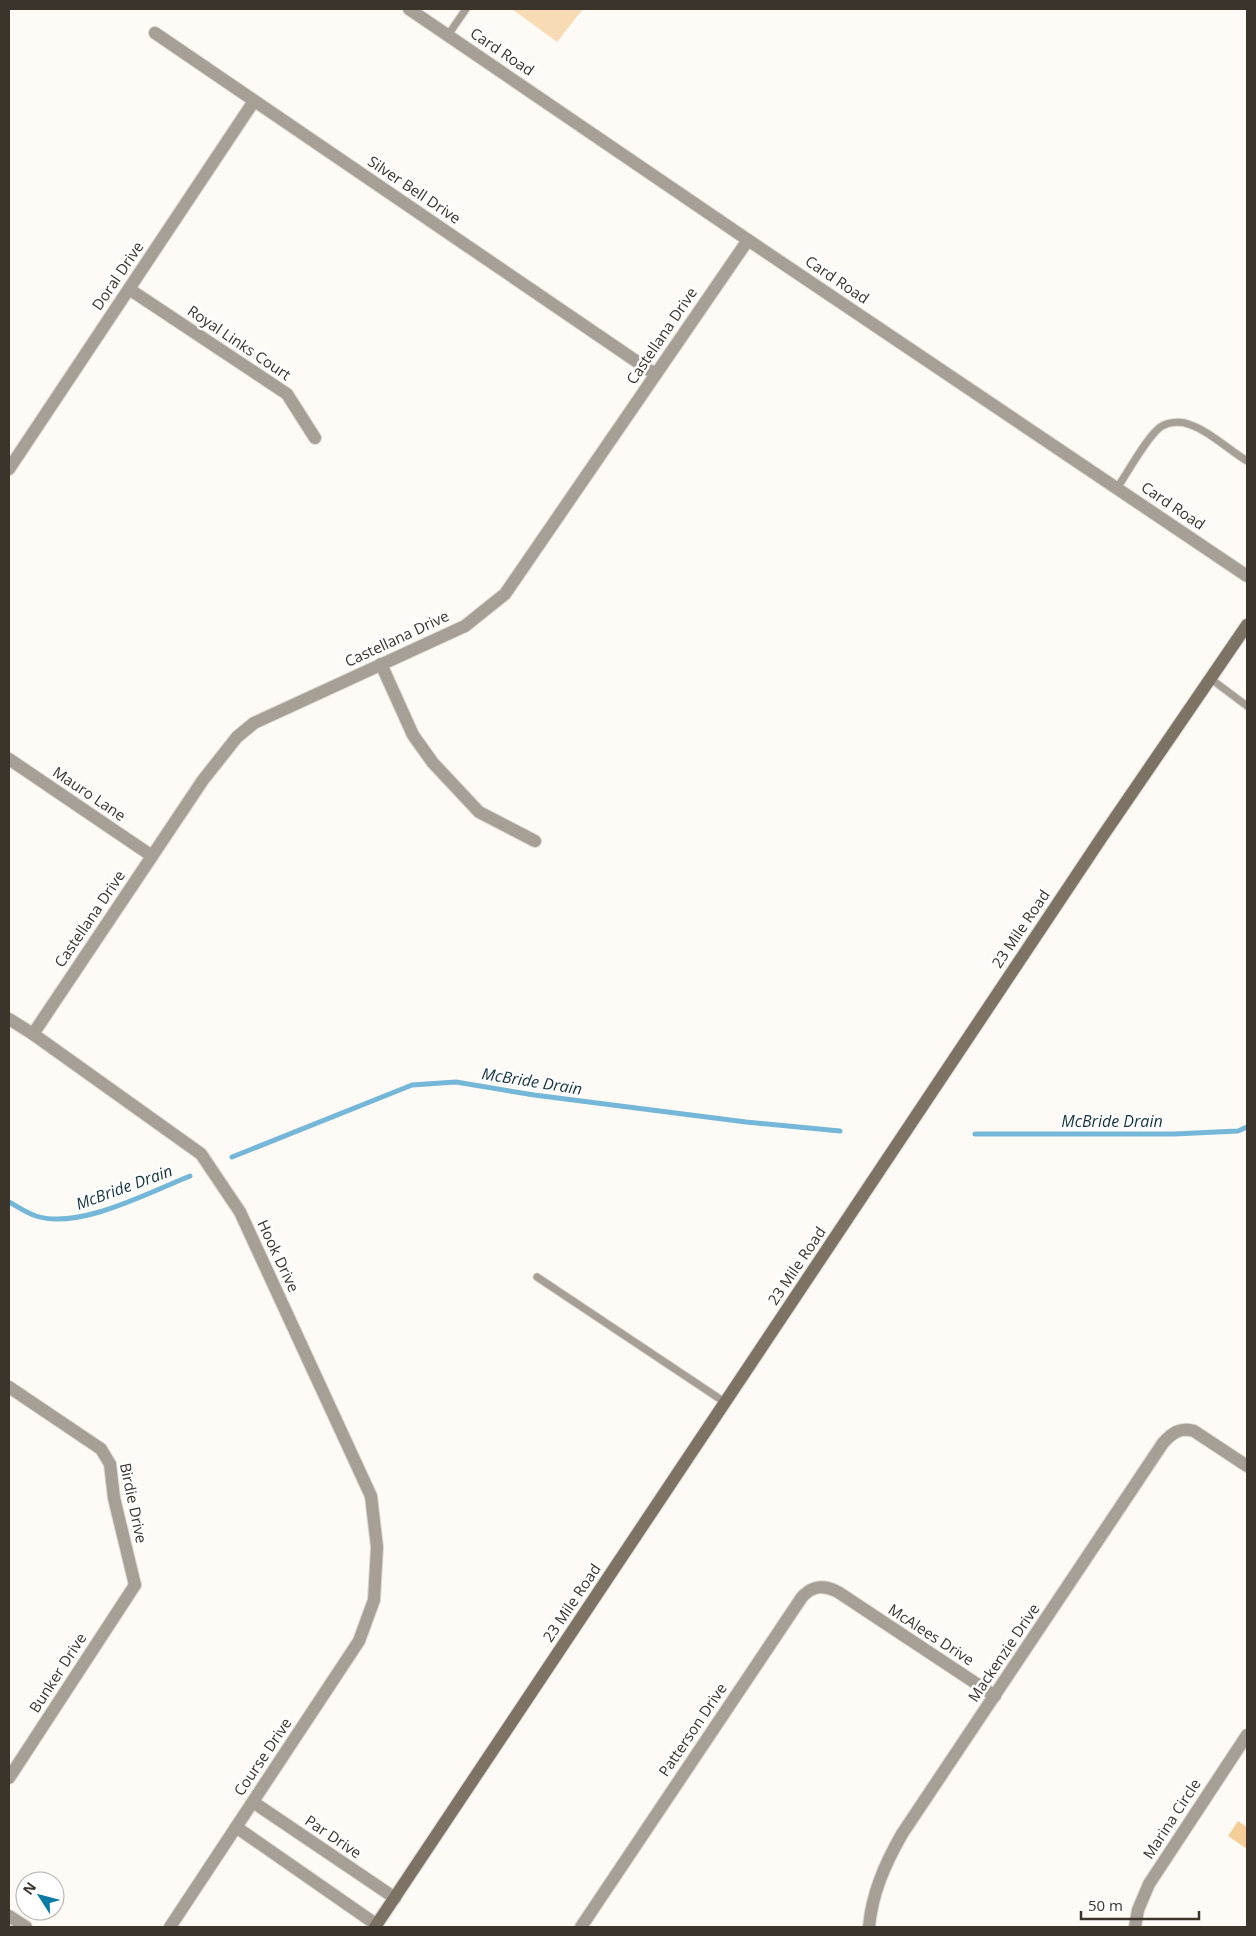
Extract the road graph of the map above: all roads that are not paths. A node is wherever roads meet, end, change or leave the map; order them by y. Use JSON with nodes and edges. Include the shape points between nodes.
{"nodes":[{"id":1,"x":409,"y":9,"type":"edge"},
{"id":2,"x":466,"y":9,"type":"edge"},
{"id":3,"x":155,"y":33,"type":"dead end"},
{"id":4,"x":448,"y":35,"type":"junction"},
{"id":5,"x":254,"y":101,"type":"junction"},
{"id":6,"x":748,"y":240,"type":"junction"},
{"id":7,"x":129,"y":289,"type":"junction"},
{"id":8,"x":656,"y":374,"type":"junction"},
{"id":9,"x":315,"y":438,"type":"dead end"},
{"id":10,"x":1247,"y":461,"type":"edge"},
{"id":11,"x":9,"y":468,"type":"edge"},
{"id":12,"x":1117,"y":488,"type":"junction"},
{"id":13,"x":1247,"y":576,"type":"edge"},
{"id":14,"x":1247,"y":625,"type":"edge"},
{"id":15,"x":381,"y":664,"type":"junction"},
{"id":16,"x":1211,"y":679,"type":"junction"},
{"id":17,"x":1247,"y":706,"type":"edge"},
{"id":18,"x":9,"y":759,"type":"edge"},
{"id":19,"x":535,"y":841,"type":"dead end"},
{"id":20,"x":152,"y":856,"type":"junction"},
{"id":21,"x":9,"y":1019,"type":"edge"},
{"id":22,"x":33,"y":1034,"type":"junction"},
{"id":23,"x":537,"y":1276,"type":"dead end"},
{"id":24,"x":9,"y":1387,"type":"edge"},
{"id":25,"x":726,"y":1403,"type":"junction"},
{"id":26,"x":1247,"y":1466,"type":"edge"},
{"id":27,"x":135,"y":1585,"type":"joint"},
{"id":28,"x":374,"y":1600,"type":"joint"},
{"id":29,"x":850,"y":1601,"type":"joint"},
{"id":30,"x":995,"y":1696,"type":"junction"},
{"id":31,"x":1247,"y":1735,"type":"edge"},
{"id":32,"x":9,"y":1778,"type":"edge"},
{"id":33,"x":252,"y":1802,"type":"junction"},
{"id":34,"x":236,"y":1827,"type":"junction"},
{"id":35,"x":395,"y":1898,"type":"junction"},
{"id":36,"x":9,"y":1916,"type":"edge"},
{"id":37,"x":376,"y":1926,"type":"edge"},
{"id":38,"x":26,"y":1927,"type":"edge"},
{"id":39,"x":170,"y":1927,"type":"edge"},
{"id":40,"x":581,"y":1927,"type":"edge"},
{"id":41,"x":869,"y":1927,"type":"edge"},
{"id":42,"x":1135,"y":1927,"type":"edge"}],
"edges":[{"from":1,"to":4,"type":"street","name":"Card Road"},
{"from":2,"to":4,"type":"lane"},
{"from":3,"to":5,"type":"street","name":"Silver Bell Drive"},
{"from":4,"to":6,"type":"street","name":"Card Road"},
{"from":5,"to":7,"type":"street","name":"Doral Drive"},
{"from":5,"to":8,"type":"street","name":"Silver Bell Drive"},
{"from":6,"to":8,"type":"street","name":"Castellana Drive"},
{"from":6,"to":12,"type":"street","name":"Card Road"},
{"from":7,"to":9,"type":"street","name":"Royal Links Court","via":[[287,394]]},
{"from":7,"to":11,"type":"street","name":"Doral Drive"},
{"from":8,"to":15,"type":"street","name":"Castellana Drive","via":[[504,594],[465,626]]},
{"from":10,"to":12,"type":"lane","via":[[1201,430],[1174,422],[1162,426],[1151,438]]},
{"from":12,"to":13,"type":"street","name":"Card Road"},
{"from":14,"to":16,"type":"main road","name":"23 Mile Road"},
{"from":15,"to":19,"type":"street","via":[[413,735],[433,763],[479,812]]},
{"from":15,"to":20,"type":"street","name":"Castellana Drive","via":[[254,723],[236,738],[203,780]]},
{"from":16,"to":17,"type":"lane"},
{"from":16,"to":25,"type":"main road","name":"23 Mile Road"},
{"from":18,"to":20,"type":"street","name":"Mauro Lane"},
{"from":20,"to":22,"type":"street","name":"Castellana Drive"},
{"from":21,"to":22,"type":"street","name":"Hook Drive"},
{"from":22,"to":28,"type":"street","name":"Hook Drive","via":[[201,1154],[240,1212],[371,1496],[377,1547]]},
{"from":23,"to":25,"type":"lane"},
{"from":24,"to":27,"type":"street","name":"Birdie Drive","via":[[101,1449],[110,1464],[114,1498]]},
{"from":25,"to":35,"type":"main road","name":"23 Mile Road"},
{"from":26,"to":30,"type":"street","name":"Mackenzie Drive","via":[[1202,1435],[1187,1429],[1168,1436]]},
{"from":27,"to":32,"type":"street","name":"Bunker Drive"},
{"from":28,"to":33,"type":"street","name":"Course Drive","via":[[359,1642]]},
{"from":29,"to":30,"type":"street","name":"McAlees Drive"},
{"from":29,"to":40,"type":"street","name":"Patterson Drive","via":[[822,1586],[802,1597]]},
{"from":30,"to":41,"type":"street","name":"Mackenzie Drive","via":[[891,1853],[875,1893]]},
{"from":31,"to":42,"type":"street","name":"Marina Circle","via":[[1149,1884]]},
{"from":33,"to":34,"type":"street","name":"Course Drive"},
{"from":33,"to":35,"type":"street","name":"Par Drive"},
{"from":34,"to":37,"type":"street"},
{"from":34,"to":39,"type":"street","name":"Course Drive"},
{"from":35,"to":37,"type":"main road","name":"23 Mile Road"},
{"from":36,"to":38,"type":"street"}]}
